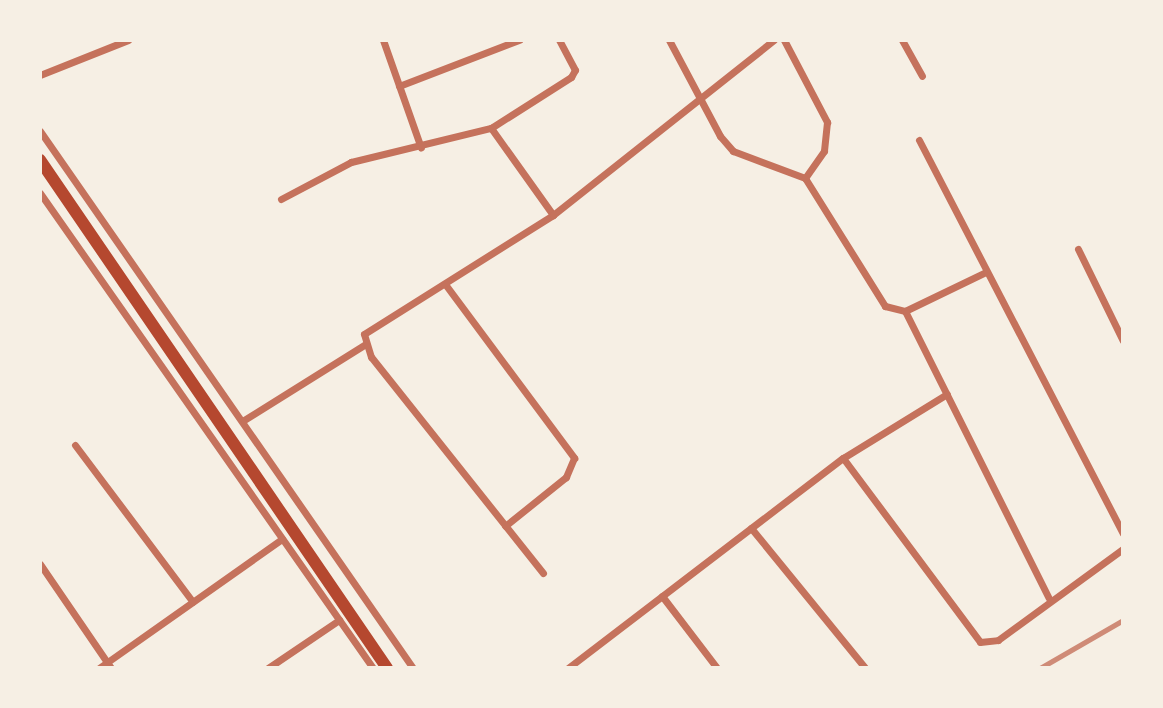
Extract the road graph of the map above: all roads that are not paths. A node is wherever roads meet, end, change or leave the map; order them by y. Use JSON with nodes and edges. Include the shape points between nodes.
{"nodes":[{"id":1,"x":128,"y":40,"type":"edge"},
{"id":2,"x":383,"y":40,"type":"edge"},
{"id":3,"x":519,"y":40,"type":"edge"},
{"id":4,"x":559,"y":40,"type":"edge"},
{"id":5,"x":669,"y":40,"type":"edge"},
{"id":6,"x":774,"y":40,"type":"edge"},
{"id":7,"x":784,"y":40,"type":"edge"},
{"id":8,"x":902,"y":40,"type":"edge"},
{"id":9,"x":40,"y":75,"type":"edge"},
{"id":10,"x":922,"y":76,"type":"dead end"},
{"id":11,"x":399,"y":86,"type":"junction"},
{"id":12,"x":697,"y":96,"type":"junction"},
{"id":13,"x":491,"y":128,"type":"junction"},
{"id":14,"x":40,"y":131,"type":"edge"},
{"id":15,"x":919,"y":140,"type":"dead end"},
{"id":16,"x":421,"y":148,"type":"junction"},
{"id":17,"x":40,"y":160,"type":"edge"},
{"id":18,"x":805,"y":178,"type":"junction"},
{"id":19,"x":40,"y":193,"type":"edge"},
{"id":20,"x":281,"y":199,"type":"dead end"},
{"id":21,"x":553,"y":215,"type":"junction"},
{"id":22,"x":1078,"y":249,"type":"dead end"},
{"id":23,"x":986,"y":272,"type":"junction"},
{"id":24,"x":445,"y":284,"type":"junction"},
{"id":25,"x":905,"y":311,"type":"junction"},
{"id":26,"x":1123,"y":341,"type":"edge"},
{"id":27,"x":364,"y":345,"type":"junction"},
{"id":28,"x":947,"y":394,"type":"junction"},
{"id":29,"x":244,"y":420,"type":"junction"},
{"id":30,"x":75,"y":445,"type":"dead end"},
{"id":31,"x":843,"y":458,"type":"junction"},
{"id":32,"x":505,"y":526,"type":"junction"},
{"id":33,"x":751,"y":528,"type":"junction"},
{"id":34,"x":1123,"y":533,"type":"edge"},
{"id":35,"x":282,"y":539,"type":"junction"},
{"id":36,"x":1123,"y":549,"type":"edge"},
{"id":37,"x":41,"y":568,"type":"edge"},
{"id":38,"x":543,"y":573,"type":"dead end"},
{"id":39,"x":662,"y":596,"type":"junction"},
{"id":40,"x":1049,"y":598,"type":"junction"},
{"id":41,"x":193,"y":602,"type":"junction"},
{"id":42,"x":339,"y":620,"type":"junction"},
{"id":43,"x":109,"y":665,"type":"edge"},
{"id":44,"x":572,"y":667,"type":"edge"},
{"id":45,"x":99,"y":668,"type":"edge"},
{"id":46,"x":269,"y":668,"type":"edge"},
{"id":47,"x":373,"y":668,"type":"edge"},
{"id":48,"x":387,"y":668,"type":"edge"},
{"id":49,"x":413,"y":668,"type":"edge"},
{"id":50,"x":717,"y":668,"type":"edge"},
{"id":51,"x":865,"y":668,"type":"edge"}],
"edges":[{"from":1,"to":9,"type":"street"},
{"from":2,"to":11,"type":"street"},
{"from":3,"to":11,"type":"street"},
{"from":4,"to":13,"type":"street","via":[[575,70],[571,77]]},
{"from":5,"to":12,"type":"street"},
{"from":6,"to":12,"type":"street"},
{"from":7,"to":18,"type":"street","via":[[827,122],[824,151]]},
{"from":8,"to":10,"type":"street"},
{"from":11,"to":16,"type":"street"},
{"from":12,"to":18,"type":"street","via":[[733,151]]},
{"from":12,"to":21,"type":"street"},
{"from":13,"to":16,"type":"street"},
{"from":13,"to":21,"type":"street"},
{"from":14,"to":29,"type":"street"},
{"from":15,"to":23,"type":"street"},
{"from":16,"to":20,"type":"street","via":[[351,162]]},
{"from":17,"to":48,"type":"highway"},
{"from":18,"to":25,"type":"street","via":[[876,294]]},
{"from":19,"to":35,"type":"street"},
{"from":21,"to":24,"type":"street"},
{"from":22,"to":26,"type":"street"},
{"from":23,"to":25,"type":"street"},
{"from":23,"to":34,"type":"street"},
{"from":24,"to":27,"type":"street","via":[[372,325]]},
{"from":24,"to":32,"type":"street","via":[[574,458],[566,477]]},
{"from":25,"to":28,"type":"street"},
{"from":27,"to":29,"type":"street"},
{"from":27,"to":32,"type":"street"},
{"from":28,"to":31,"type":"street"},
{"from":28,"to":40,"type":"street"},
{"from":29,"to":49,"type":"street"},
{"from":30,"to":41,"type":"street"},
{"from":31,"to":33,"type":"street"},
{"from":31,"to":40,"type":"street","via":[[980,642],[998,640]]},
{"from":32,"to":38,"type":"street"},
{"from":33,"to":39,"type":"street"},
{"from":33,"to":51,"type":"street"},
{"from":35,"to":41,"type":"street"},
{"from":35,"to":42,"type":"street"},
{"from":36,"to":40,"type":"street"},
{"from":37,"to":43,"type":"street"},
{"from":39,"to":44,"type":"street"},
{"from":39,"to":50,"type":"street"},
{"from":41,"to":43,"type":"street"},
{"from":42,"to":46,"type":"street"},
{"from":42,"to":47,"type":"street"},
{"from":43,"to":45,"type":"street"}]}
